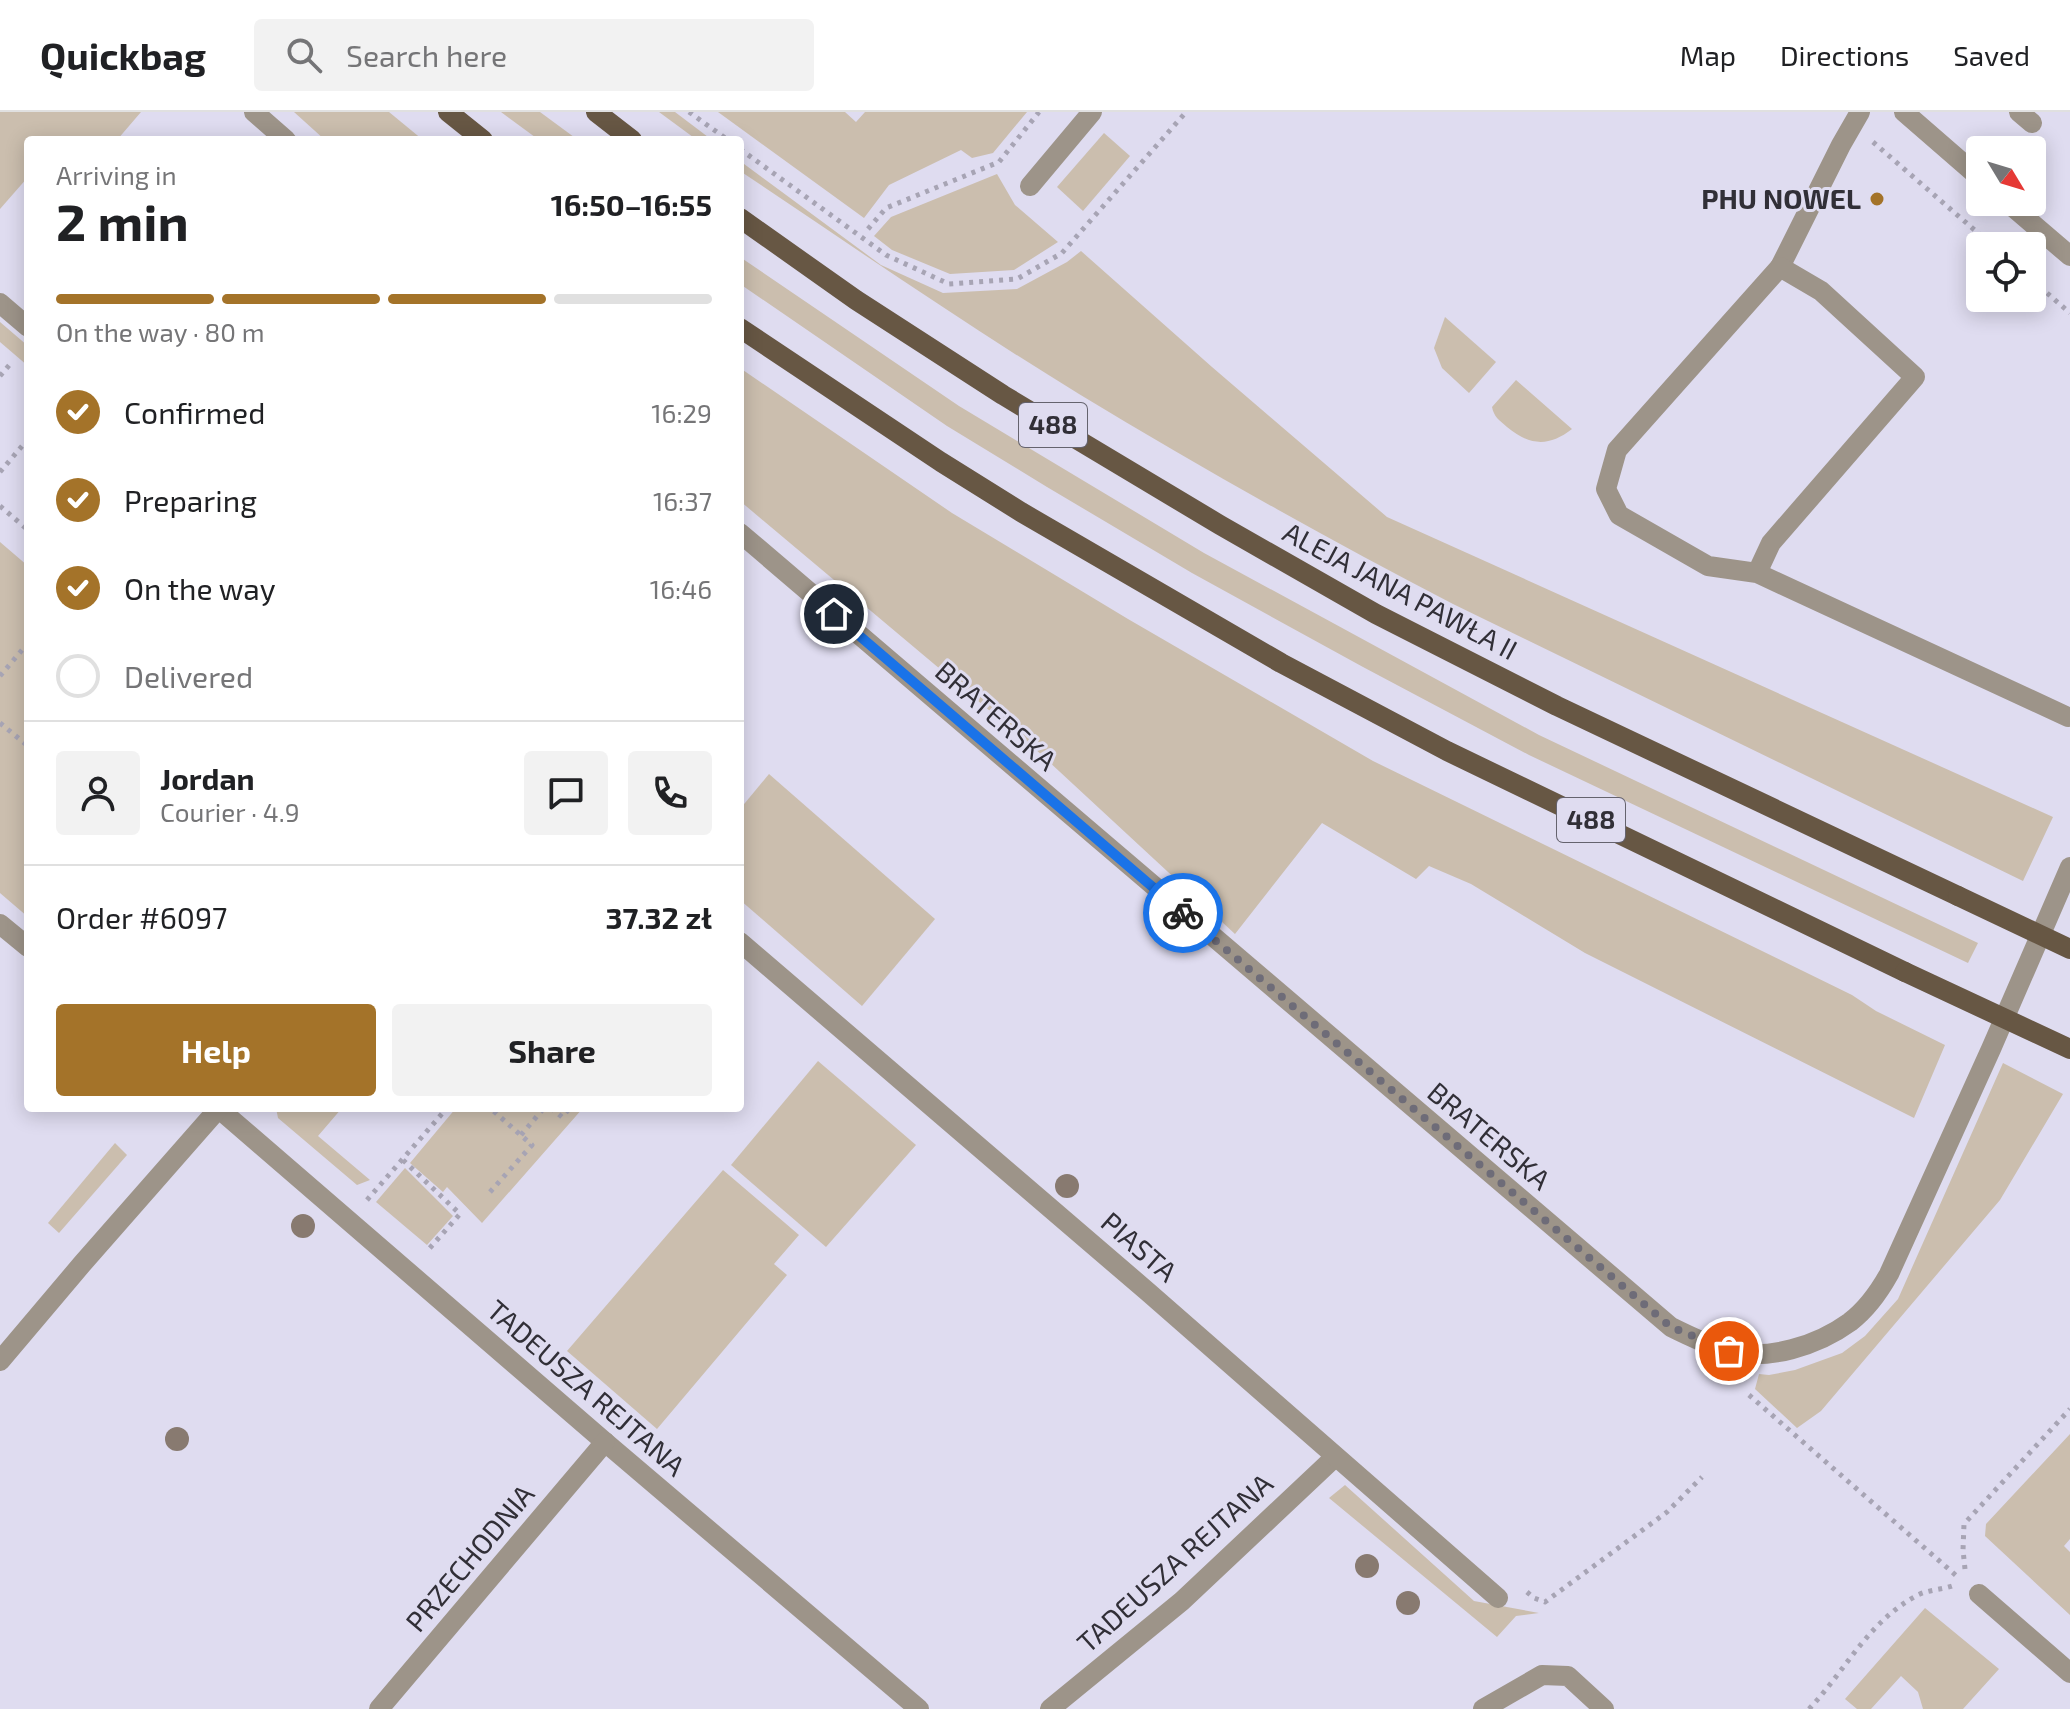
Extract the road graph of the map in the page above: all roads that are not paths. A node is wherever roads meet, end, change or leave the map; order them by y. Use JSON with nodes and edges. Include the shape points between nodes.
{"nodes":[{"id":1,"x":254,"y":112,"type":"edge"},
{"id":2,"x":448,"y":112,"type":"edge"},
{"id":3,"x":596,"y":112,"type":"edge"},
{"id":4,"x":1092,"y":112,"type":"edge"},
{"id":5,"x":1904,"y":112,"type":"edge"},
{"id":6,"x":1856,"y":119,"type":"edge"},
{"id":7,"x":281,"y":136,"type":"edge"},
{"id":8,"x":478,"y":136,"type":"edge"},
{"id":9,"x":627,"y":136,"type":"edge"},
{"id":10,"x":1966,"y":166,"type":"edge"},
{"id":11,"x":1030,"y":186,"type":"dead end"},
{"id":12,"x":2023,"y":216,"type":"edge"},
{"id":13,"x":744,"y":221,"type":"edge"},
{"id":14,"x":2070,"y":256,"type":"edge"},
{"id":15,"x":1780,"y":267,"type":"junction"},
{"id":16,"x":0,"y":303,"type":"edge"},
{"id":17,"x":24,"y":324,"type":"edge"},
{"id":18,"x":744,"y":331,"type":"edge"},
{"id":19,"x":744,"y":536,"type":"edge"},
{"id":20,"x":1757,"y":573,"type":"junction"},
{"id":21,"x":2068,"y":717,"type":"edge"},
{"id":22,"x":2070,"y":867,"type":"edge"},
{"id":23,"x":0,"y":924,"type":"edge"},
{"id":24,"x":24,"y":944,"type":"edge"},
{"id":25,"x":744,"y":945,"type":"edge"},
{"id":26,"x":2070,"y":949,"type":"edge"},
{"id":27,"x":2070,"y":1049,"type":"edge"},
{"id":28,"x":215,"y":1112,"type":"edge"},
{"id":29,"x":224,"y":1112,"type":"edge"},
{"id":30,"x":0,"y":1361,"type":"edge"},
{"id":31,"x":605,"y":1442,"type":"junction"},
{"id":32,"x":1335,"y":1457,"type":"junction"},
{"id":33,"x":1972,"y":1588,"type":"road end"},
{"id":34,"x":1498,"y":1598,"type":"dead end"},
{"id":35,"x":2070,"y":1673,"type":"edge"},
{"id":36,"x":379,"y":1709,"type":"edge"},
{"id":37,"x":919,"y":1709,"type":"edge"},
{"id":38,"x":1050,"y":1709,"type":"edge"},
{"id":39,"x":1483,"y":1709,"type":"edge"},
{"id":40,"x":1604,"y":1709,"type":"edge"}],
"edges":[{"from":1,"to":7,"type":"street"},
{"from":2,"to":8,"type":"main road"},
{"from":3,"to":9,"type":"main road"},
{"from":4,"to":11,"type":"street"},
{"from":5,"to":10,"type":"street"},
{"from":6,"to":15,"type":"street"},
{"from":12,"to":14,"type":"street"},
{"from":13,"to":26,"type":"main road","name":"ALEJA JANA PAWŁA II","number":"488","bridge":true,"via":[[1003,395],[1376,614],[1557,706]]},
{"from":15,"to":20,"type":"street","via":[[1821,291],[1915,377],[1771,543]]},
{"from":15,"to":20,"type":"street","via":[[1617,450],[1606,489],[1619,515],[1708,566]]},
{"from":16,"to":17,"type":"street"},
{"from":18,"to":27,"type":"main road","number":"488","bridge":true,"via":[[1007,504],[1281,663],[1447,751]]},
{"from":19,"to":22,"type":"street","name":"BRATERSKA","via":[[1671,1327],[1729,1351],[1772,1353],[1815,1341],[1851,1321],[1878,1293]]},
{"from":20,"to":21,"type":"street"},
{"from":23,"to":24,"type":"street"},
{"from":25,"to":32,"type":"street","name":"PIASTA"},
{"from":28,"to":30,"type":"street"},
{"from":29,"to":31,"type":"street","name":"TADEUSZA REJTANA"},
{"from":31,"to":36,"type":"street","name":"PRZECHODNIA"},
{"from":31,"to":37,"type":"street","name":"TADEUSZA REJTANA"},
{"from":32,"to":34,"type":"street","name":"PIASTA"},
{"from":32,"to":38,"type":"street","name":"TADEUSZA REJTANA","via":[[1182,1601]]},
{"from":33,"to":35,"type":"street"},
{"from":39,"to":40,"type":"street","via":[[1542,1675],[1568,1676]]}]}
